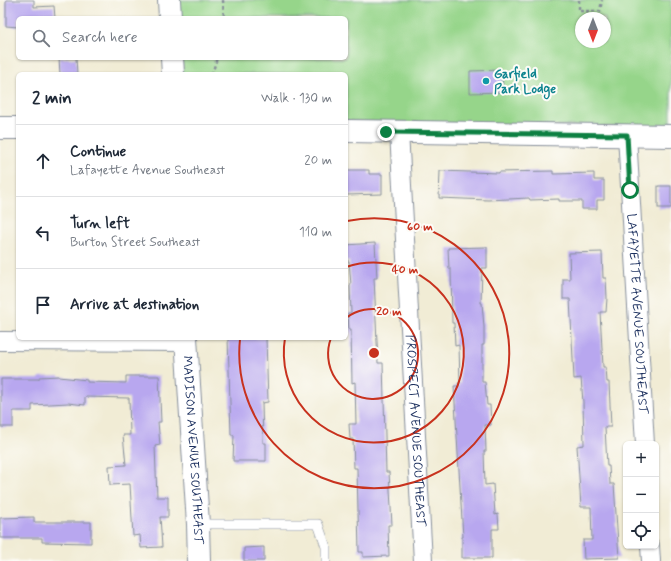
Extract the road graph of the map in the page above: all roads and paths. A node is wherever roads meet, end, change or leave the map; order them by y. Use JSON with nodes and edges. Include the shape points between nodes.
{"nodes":[{"id":1,"x":169,"y":0,"type":"edge"},
{"id":2,"x":222,"y":0,"type":"edge"},
{"id":3,"x":579,"y":0,"type":"edge"},
{"id":4,"x":602,"y":0,"type":"edge"},
{"id":5,"x":170,"y":16,"type":"edge"},
{"id":6,"x":224,"y":16,"type":"edge"},
{"id":7,"x":172,"y":60,"type":"edge"},
{"id":8,"x":216,"y":60,"type":"edge"},
{"id":9,"x":173,"y":72,"type":"edge"},
{"id":10,"x":213,"y":72,"type":"edge"},
{"id":11,"x":0,"y":128,"type":"edge"},
{"id":12,"x":16,"y":128,"type":"edge"},
{"id":13,"x":348,"y":131,"type":"edge"},
{"id":14,"x":399,"y":132,"type":"junction"},
{"id":15,"x":627,"y":135,"type":"junction"},
{"id":16,"x":671,"y":136,"type":"edge"},
{"id":17,"x":186,"y":340,"type":"edge"},
{"id":18,"x":0,"y":341,"type":"edge"},
{"id":19,"x":644,"y":441,"type":"edge"},
{"id":20,"x":198,"y":524,"type":"junction"},
{"id":21,"x":650,"y":549,"type":"edge"},
{"id":22,"x":199,"y":561,"type":"edge"},
{"id":23,"x":326,"y":561,"type":"edge"},
{"id":24,"x":423,"y":561,"type":"edge"},
{"id":25,"x":651,"y":561,"type":"edge"}],
"edges":[{"from":1,"to":5,"type":"main road"},
{"from":2,"to":6,"type":"path"},
{"from":3,"to":4,"type":"path","via":[[579,12],[600,11]]},
{"from":7,"to":9,"type":"main road"},
{"from":8,"to":10,"type":"path"},
{"from":11,"to":12,"type":"main road"},
{"from":13,"to":14,"type":"main road"},
{"from":14,"to":15,"type":"main road"},
{"from":14,"to":24,"type":"street","name":"PROSPECT AVENUE SOUTHEAST"},
{"from":15,"to":16,"type":"main road"},
{"from":15,"to":19,"type":"street","name":"LAFAYETTE AVENUE SOUTHEAST"},
{"from":17,"to":18,"type":"street"},
{"from":17,"to":20,"type":"main road","name":"MADISON AVENUE SOUTHEAST"},
{"from":20,"to":22,"type":"main road","name":"MADISON AVENUE SOUTHEAST"},
{"from":20,"to":23,"type":"lane","via":[[318,524],[326,547]]},
{"from":21,"to":25,"type":"street"}]}
